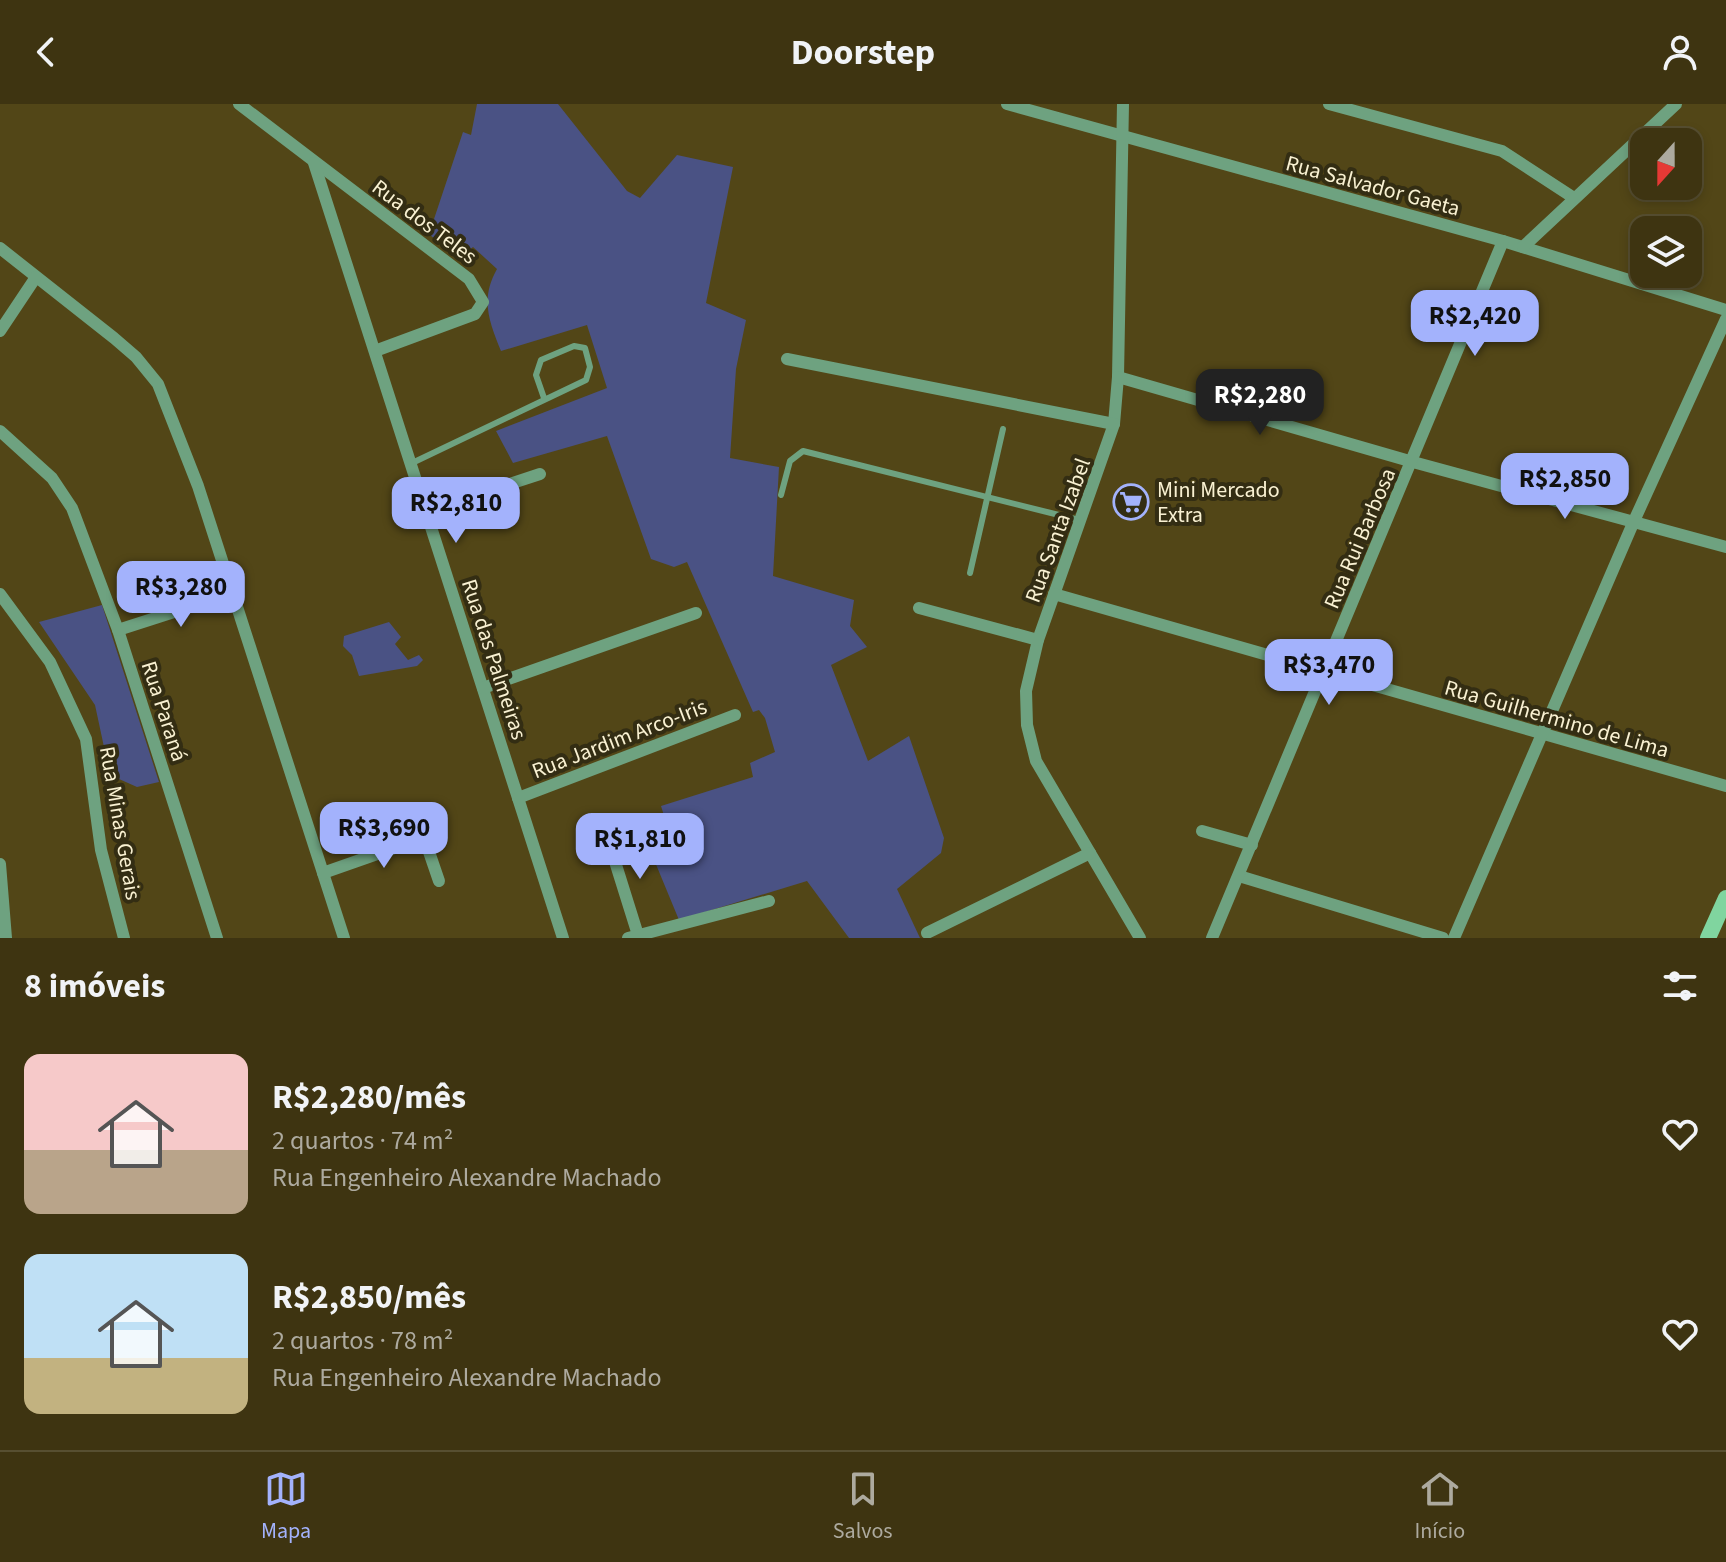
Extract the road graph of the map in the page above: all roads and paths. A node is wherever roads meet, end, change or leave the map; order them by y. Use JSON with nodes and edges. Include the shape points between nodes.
{"nodes":[{"id":1,"x":239,"y":104,"type":"edge"},
{"id":2,"x":1007,"y":104,"type":"edge"},
{"id":3,"x":1123,"y":104,"type":"edge"},
{"id":4,"x":1329,"y":104,"type":"edge"},
{"id":5,"x":1676,"y":104,"type":"edge"},
{"id":6,"x":1123,"y":137,"type":"junction"},
{"id":7,"x":314,"y":163,"type":"junction"},
{"id":8,"x":1574,"y":198,"type":"junction"},
{"id":9,"x":1503,"y":241,"type":"junction"},
{"id":10,"x":1523,"y":247,"type":"junction"},
{"id":11,"x":0,"y":248,"type":"edge"},
{"id":12,"x":36,"y":277,"type":"junction"},
{"id":13,"x":1726,"y":310,"type":"edge"},
{"id":14,"x":1726,"y":319,"type":"edge"},
{"id":15,"x":0,"y":331,"type":"edge"},
{"id":16,"x":375,"y":351,"type":"junction"},
{"id":17,"x":787,"y":359,"type":"dead end"},
{"id":18,"x":1118,"y":377,"type":"junction"},
{"id":19,"x":544,"y":398,"type":"junction"},
{"id":20,"x":1114,"y":424,"type":"junction"},
{"id":21,"x":1003,"y":429,"type":"dead end"},
{"id":22,"x":0,"y":431,"type":"edge"},
{"id":23,"x":1413,"y":462,"type":"junction"},
{"id":24,"x":410,"y":464,"type":"junction"},
{"id":25,"x":540,"y":474,"type":"dead end"},
{"id":26,"x":781,"y":495,"type":"dead end"},
{"id":27,"x":988,"y":497,"type":"junction"},
{"id":28,"x":427,"y":511,"type":"junction"},
{"id":29,"x":1081,"y":520,"type":"junction"},
{"id":30,"x":1634,"y":521,"type":"junction"},
{"id":31,"x":1726,"y":547,"type":"edge"},
{"id":32,"x":970,"y":573,"type":"dead end"},
{"id":33,"x":233,"y":593,"type":"junction"},
{"id":34,"x":0,"y":594,"type":"edge"},
{"id":35,"x":1054,"y":594,"type":"junction"},
{"id":36,"x":919,"y":608,"type":"dead end"},
{"id":37,"x":696,"y":613,"type":"dead end"},
{"id":38,"x":118,"y":630,"type":"junction"},
{"id":39,"x":1038,"y":640,"type":"junction"},
{"id":40,"x":1326,"y":670,"type":"junction"},
{"id":41,"x":483,"y":688,"type":"junction"},
{"id":42,"x":735,"y":715,"type":"dead end"},
{"id":43,"x":1542,"y":736,"type":"junction"},
{"id":44,"x":1726,"y":786,"type":"edge"},
{"id":45,"x":518,"y":798,"type":"junction"},
{"id":46,"x":1202,"y":831,"type":"dead end"},
{"id":47,"x":607,"y":836,"type":"dead end"},
{"id":48,"x":1252,"y":845,"type":"junction"},
{"id":49,"x":1090,"y":853,"type":"junction"},
{"id":50,"x":0,"y":864,"type":"edge"},
{"id":51,"x":323,"y":873,"type":"junction"},
{"id":52,"x":1239,"y":876,"type":"junction"},
{"id":53,"x":439,"y":881,"type":"dead end"},
{"id":54,"x":769,"y":901,"type":"dead end"},
{"id":55,"x":1724,"y":908,"type":"edge"},
{"id":56,"x":927,"y":933,"type":"dead end"},
{"id":57,"x":633,"y":937,"type":"edge"},
{"id":58,"x":6,"y":938,"type":"edge"},
{"id":59,"x":124,"y":938,"type":"edge"},
{"id":60,"x":217,"y":938,"type":"edge"},
{"id":61,"x":344,"y":938,"type":"edge"},
{"id":62,"x":563,"y":938,"type":"edge"},
{"id":63,"x":1140,"y":938,"type":"edge"},
{"id":64,"x":1212,"y":938,"type":"edge"},
{"id":65,"x":1443,"y":938,"type":"edge"},
{"id":66,"x":1454,"y":938,"type":"edge"},
{"id":67,"x":1708,"y":938,"type":"edge"}],
"edges":[{"from":1,"to":7,"type":"street","name":"Rua dos Teles"},
{"from":2,"to":6,"type":"street","name":"Rua Salvador Gaeta"},
{"from":3,"to":6,"type":"street","name":"Rua Santa Izabel"},
{"from":4,"to":8,"type":"street","via":[[1502,151]]},
{"from":5,"to":8,"type":"street"},
{"from":6,"to":9,"type":"street","name":"Rua Salvador Gaeta"},
{"from":6,"to":18,"type":"street","name":"Rua Santa Izabel"},
{"from":7,"to":16,"type":"street","name":"Rua das Palmeiras"},
{"from":7,"to":16,"type":"street","name":"Rua dos Teles","via":[[469,279],[481,295],[481,309],[475,314]]},
{"from":8,"to":10,"type":"street"},
{"from":9,"to":10,"type":"street","name":"Rua Salvador Gaeta"},
{"from":9,"to":23,"type":"street","name":"Rua Rui Barbosa"},
{"from":10,"to":13,"type":"street","name":"Rua Salvador Gaeta"},
{"from":11,"to":12,"type":"street"},
{"from":12,"to":15,"type":"street"},
{"from":12,"to":33,"type":"street","via":[[136,357],[158,384]]},
{"from":14,"to":30,"type":"street"},
{"from":16,"to":24,"type":"street","name":"Rua das Palmeiras"},
{"from":17,"to":20,"type":"street"},
{"from":18,"to":20,"type":"street","name":"Rua Santa Izabel"},
{"from":18,"to":23,"type":"street"},
{"from":19,"to":19,"type":"lane","via":[[586,380],[590,367],[585,348],[574,346],[541,360],[536,375]]},
{"from":19,"to":24,"type":"lane"},
{"from":20,"to":29,"type":"street","name":"Rua Santa Izabel"},
{"from":21,"to":27,"type":"lane"},
{"from":22,"to":38,"type":"street","name":"Rua Paraná","via":[[34,459],[67,499]]},
{"from":23,"to":30,"type":"street"},
{"from":23,"to":40,"type":"street","name":"Rua Rui Barbosa"},
{"from":24,"to":28,"type":"street","name":"Rua das Palmeiras"},
{"from":25,"to":28,"type":"street"},
{"from":26,"to":27,"type":"lane","via":[[790,461],[803,451]]},
{"from":27,"to":29,"type":"lane"},
{"from":27,"to":32,"type":"lane"},
{"from":28,"to":41,"type":"street","name":"Rua das Palmeiras"},
{"from":29,"to":35,"type":"street","name":"Rua Santa Izabel"},
{"from":30,"to":31,"type":"street"},
{"from":30,"to":43,"type":"street"},
{"from":33,"to":38,"type":"street"},
{"from":33,"to":51,"type":"street"},
{"from":34,"to":59,"type":"street","name":"Rua Minas Gerais","via":[[50,662],[86,739],[101,850]]},
{"from":35,"to":39,"type":"street","name":"Rua Santa Izabel"},
{"from":35,"to":40,"type":"street","name":"Rua Guilhermino de Lima"},
{"from":36,"to":39,"type":"street"},
{"from":37,"to":41,"type":"street"},
{"from":38,"to":60,"type":"street","name":"Rua Paraná"},
{"from":39,"to":49,"type":"street","name":"Rua Santa Izabel","via":[[1026,691],[1027,725],[1036,761]]},
{"from":40,"to":43,"type":"street","name":"Rua Guilhermino de Lima"},
{"from":40,"to":48,"type":"street","name":"Rua Rui Barbosa"},
{"from":41,"to":45,"type":"street","name":"Rua das Palmeiras"},
{"from":42,"to":45,"type":"street","name":"Rua Jardim Arco-Iris"},
{"from":43,"to":44,"type":"street","name":"Rua Guilhermino de Lima"},
{"from":43,"to":66,"type":"street"},
{"from":45,"to":62,"type":"street","name":"Rua das Palmeiras"},
{"from":46,"to":48,"type":"street"},
{"from":47,"to":57,"type":"street"},
{"from":48,"to":52,"type":"street","name":"Rua Rui Barbosa"},
{"from":49,"to":56,"type":"street"},
{"from":49,"to":63,"type":"street","name":"Rua Santa Izabel"},
{"from":50,"to":58,"type":"street"},
{"from":51,"to":53,"type":"street","via":[[421,840]]},
{"from":51,"to":61,"type":"street"},
{"from":52,"to":64,"type":"street","name":"Rua Rui Barbosa"},
{"from":52,"to":65,"type":"street"},
{"from":54,"to":57,"type":"street"},
{"from":55,"to":67,"type":"street"}]}
